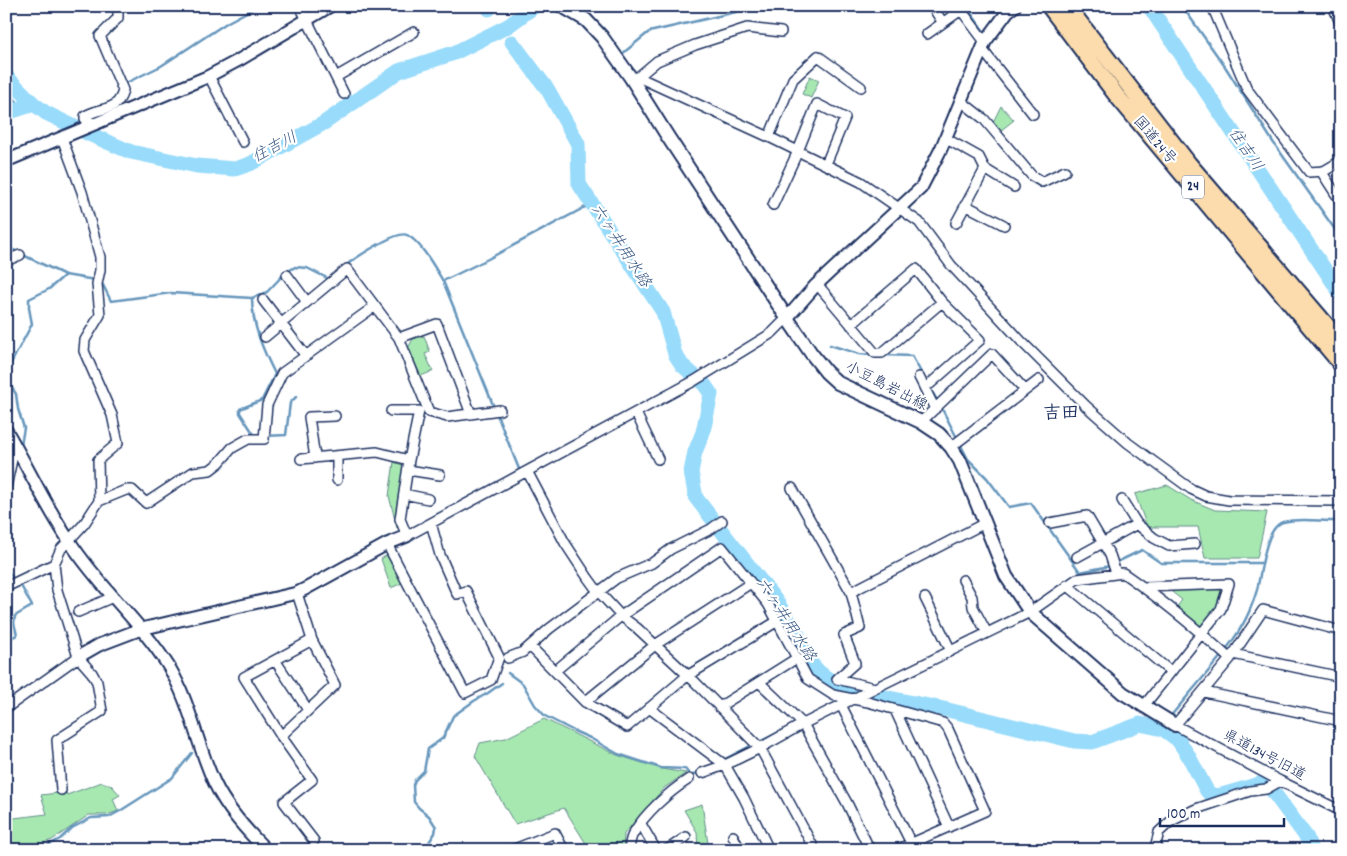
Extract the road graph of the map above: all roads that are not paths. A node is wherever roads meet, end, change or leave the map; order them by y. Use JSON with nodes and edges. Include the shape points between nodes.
{"nodes":[{"id":1,"x":118,"y":6,"type":"edge"},
{"id":2,"x":300,"y":6,"type":"edge"},
{"id":3,"x":330,"y":6,"type":"edge"},
{"id":4,"x":562,"y":6,"type":"edge"},
{"id":5,"x":932,"y":6,"type":"edge"},
{"id":6,"x":1015,"y":6,"type":"edge"},
{"id":7,"x":1049,"y":6,"type":"edge"},
{"id":8,"x":1067,"y":6,"type":"edge"},
{"id":9,"x":1212,"y":6,"type":"edge"},
{"id":10,"x":1333,"y":6,"type":"edge"},
{"id":11,"x":307,"y":20,"type":"junction"},
{"id":12,"x":943,"y":23,"type":"junction"},
{"id":13,"x":1341,"y":25,"type":"edge"},
{"id":14,"x":414,"y":32,"type":"dead end"},
{"id":15,"x":781,"y":32,"type":"dead end"},
{"id":16,"x":927,"y":34,"type":"dead end"},
{"id":17,"x":984,"y":45,"type":"junction"},
{"id":18,"x":209,"y":76,"type":"junction"},
{"id":19,"x":336,"y":77,"type":"junction"},
{"id":20,"x":634,"y":77,"type":"junction"},
{"id":21,"x":862,"y":87,"type":"dead end"},
{"id":22,"x":344,"y":94,"type":"dead end"},
{"id":23,"x":961,"y":101,"type":"junction"},
{"id":24,"x":1033,"y":114,"type":"dead end"},
{"id":25,"x":93,"y":125,"type":"junction"},
{"id":26,"x":770,"y":137,"type":"junction"},
{"id":27,"x":62,"y":138,"type":"junction"},
{"id":28,"x":945,"y":138,"type":"junction"},
{"id":29,"x":243,"y":142,"type":"dead end"},
{"id":30,"x":798,"y":151,"type":"junction"},
{"id":31,"x":6,"y":161,"type":"edge"},
{"id":32,"x":1341,"y":161,"type":"edge"},
{"id":33,"x":826,"y":164,"type":"junction"},
{"id":34,"x":985,"y":169,"type":"junction"},
{"id":35,"x":1065,"y":171,"type":"dead end"},
{"id":36,"x":1321,"y":171,"type":"junction"},
{"id":37,"x":1014,"y":187,"type":"dead end"},
{"id":38,"x":1341,"y":202,"type":"edge"},
{"id":39,"x":773,"y":205,"type":"dead end"},
{"id":40,"x":966,"y":205,"type":"junction"},
{"id":41,"x":900,"y":209,"type":"junction"},
{"id":42,"x":956,"y":223,"type":"dead end"},
{"id":43,"x":1004,"y":225,"type":"dead end"},
{"id":44,"x":20,"y":254,"type":"dead end"},
{"id":45,"x":6,"y":261,"type":"edge"},
{"id":46,"x":287,"y":275,"type":"dead end"},
{"id":47,"x":817,"y":284,"type":"junction"},
{"id":48,"x":263,"y":300,"type":"dead end"},
{"id":49,"x":307,"y":302,"type":"junction"},
{"id":50,"x":942,"y":302,"type":"junction"},
{"id":51,"x":375,"y":306,"type":"junction"},
{"id":52,"x":787,"y":318,"type":"junction"},
{"id":53,"x":281,"y":324,"type":"junction"},
{"id":54,"x":851,"y":325,"type":"junction"},
{"id":55,"x":265,"y":337,"type":"dead end"},
{"id":56,"x":399,"y":338,"type":"junction"},
{"id":57,"x":1341,"y":342,"type":"edge"},
{"id":58,"x":306,"y":356,"type":"junction"},
{"id":59,"x":1341,"y":364,"type":"edge"},
{"id":60,"x":919,"y":377,"type":"dead end"},
{"id":61,"x":1039,"y":380,"type":"dead end"},
{"id":62,"x":930,"y":384,"type":"dead end"},
{"id":63,"x":1025,"y":390,"type":"junction"},
{"id":64,"x":938,"y":406,"type":"junction"},
{"id":65,"x":500,"y":410,"type":"dead end"},
{"id":66,"x":391,"y":411,"type":"dead end"},
{"id":67,"x":636,"y":413,"type":"junction"},
{"id":68,"x":471,"y":414,"type":"junction"},
{"id":69,"x":335,"y":416,"type":"dead end"},
{"id":70,"x":921,"y":422,"type":"junction"},
{"id":71,"x":6,"y":430,"type":"edge"},
{"id":72,"x":956,"y":443,"type":"junction"},
{"id":73,"x":17,"y":449,"type":"junction"},
{"id":74,"x":337,"y":456,"type":"junction"},
{"id":75,"x":315,"y":458,"type":"junction"},
{"id":76,"x":658,"y":459,"type":"dead end"},
{"id":77,"x":301,"y":460,"type":"dead end"},
{"id":78,"x":409,"y":460,"type":"junction"},
{"id":79,"x":408,"y":470,"type":"junction"},
{"id":80,"x":527,"y":471,"type":"junction"},
{"id":81,"x":440,"y":475,"type":"dead end"},
{"id":82,"x":337,"y":480,"type":"dead end"},
{"id":83,"x":6,"y":487,"type":"edge"},
{"id":84,"x":792,"y":488,"type":"dead end"},
{"id":85,"x":404,"y":494,"type":"junction"},
{"id":86,"x":428,"y":499,"type":"dead end"},
{"id":87,"x":1122,"y":500,"type":"dead end"},
{"id":88,"x":99,"y":501,"type":"junction"},
{"id":89,"x":1341,"y":501,"type":"edge"},
{"id":90,"x":722,"y":521,"type":"dead end"},
{"id":91,"x":431,"y":523,"type":"junction"},
{"id":92,"x":985,"y":523,"type":"junction"},
{"id":93,"x":1050,"y":523,"type":"dead end"},
{"id":94,"x":1137,"y":524,"type":"junction"},
{"id":95,"x":407,"y":536,"type":"junction"},
{"id":96,"x":70,"y":542,"type":"junction"},
{"id":97,"x":1103,"y":543,"type":"junction"},
{"id":98,"x":387,"y":544,"type":"junction"},
{"id":99,"x":1195,"y":544,"type":"dead end"},
{"id":100,"x":1077,"y":558,"type":"dead end"},
{"id":101,"x":54,"y":564,"type":"junction"},
{"id":102,"x":1114,"y":567,"type":"junction"},
{"id":103,"x":964,"y":580,"type":"dead end"},
{"id":104,"x":7,"y":583,"type":"edge"},
{"id":105,"x":751,"y":583,"type":"junction"},
{"id":106,"x":1067,"y":585,"type":"junction"},
{"id":107,"x":1144,"y":588,"type":"junction"},
{"id":108,"x":600,"y":592,"type":"junction"},
{"id":109,"x":851,"y":592,"type":"junction"},
{"id":110,"x":297,"y":593,"type":"junction"},
{"id":111,"x":112,"y":597,"type":"junction"},
{"id":112,"x":925,"y":598,"type":"dead end"},
{"id":113,"x":78,"y":612,"type":"dead end"},
{"id":114,"x":1030,"y":612,"type":"junction"},
{"id":115,"x":621,"y":616,"type":"junction"},
{"id":116,"x":776,"y":622,"type":"junction"},
{"id":117,"x":141,"y":629,"type":"junction"},
{"id":118,"x":1341,"y":631,"type":"edge"},
{"id":119,"x":1202,"y":633,"type":"junction"},
{"id":120,"x":986,"y":634,"type":"junction"},
{"id":121,"x":312,"y":640,"type":"junction"},
{"id":122,"x":655,"y":645,"type":"junction"},
{"id":123,"x":530,"y":646,"type":"junction"},
{"id":124,"x":951,"y":651,"type":"junction"},
{"id":125,"x":1227,"y":654,"type":"junction"},
{"id":126,"x":78,"y":657,"type":"junction"},
{"id":127,"x":508,"y":658,"type":"dead end"},
{"id":128,"x":798,"y":658,"type":"junction"},
{"id":129,"x":275,"y":660,"type":"junction"},
{"id":130,"x":555,"y":672,"type":"junction"},
{"id":131,"x":1171,"y":672,"type":"junction"},
{"id":132,"x":687,"y":676,"type":"junction"},
{"id":133,"x":1341,"y":677,"type":"edge"},
{"id":134,"x":759,"y":682,"type":"junction"},
{"id":135,"x":875,"y":688,"type":"junction"},
{"id":136,"x":1204,"y":692,"type":"junction"},
{"id":137,"x":854,"y":699,"type":"junction"},
{"id":138,"x":585,"y":702,"type":"junction"},
{"id":139,"x":841,"y":705,"type":"junction"},
{"id":140,"x":719,"y":707,"type":"junction"},
{"id":141,"x":1143,"y":707,"type":"junction"},
{"id":142,"x":6,"y":708,"type":"edge"},
{"id":143,"x":649,"y":708,"type":"junction"},
{"id":144,"x":308,"y":710,"type":"junction"},
{"id":145,"x":895,"y":710,"type":"junction"},
{"id":146,"x":1341,"y":722,"type":"edge"},
{"id":147,"x":803,"y":724,"type":"junction"},
{"id":148,"x":1175,"y":725,"type":"junction"},
{"id":149,"x":281,"y":736,"type":"junction"},
{"id":150,"x":760,"y":748,"type":"junction"},
{"id":151,"x":725,"y":765,"type":"junction"},
{"id":152,"x":702,"y":773,"type":"dead end"},
{"id":153,"x":690,"y":779,"type":"dead end"},
{"id":154,"x":1273,"y":785,"type":"junction"},
{"id":155,"x":61,"y":790,"type":"dead end"},
{"id":156,"x":1341,"y":811,"type":"edge"},
{"id":157,"x":641,"y":824,"type":"junction"},
{"id":158,"x":949,"y":826,"type":"junction"},
{"id":159,"x":733,"y":836,"type":"dead end"},
{"id":160,"x":686,"y":837,"type":"dead end"},
{"id":161,"x":314,"y":841,"type":"dead end"},
{"id":162,"x":911,"y":843,"type":"junction"},
{"id":163,"x":266,"y":850,"type":"edge"},
{"id":164,"x":512,"y":850,"type":"edge"},
{"id":165,"x":564,"y":850,"type":"edge"},
{"id":166,"x":629,"y":850,"type":"edge"},
{"id":167,"x":656,"y":850,"type":"edge"},
{"id":168,"x":667,"y":850,"type":"edge"},
{"id":169,"x":740,"y":850,"type":"edge"},
{"id":170,"x":769,"y":850,"type":"edge"},
{"id":171,"x":815,"y":850,"type":"edge"},
{"id":172,"x":870,"y":850,"type":"edge"},
{"id":173,"x":896,"y":850,"type":"edge"},
{"id":174,"x":1159,"y":850,"type":"edge"}],
"edges":[{"from":1,"to":25,"type":"street","via":[[118,18],[100,36],[123,90],[115,106],[85,116]]},
{"from":2,"to":11,"type":"street"},
{"from":3,"to":11,"type":"street"},
{"from":4,"to":20,"type":"main road","name":"小豆島岩出線","via":[[586,20]]},
{"from":5,"to":12,"type":"street"},
{"from":6,"to":17,"type":"street"},
{"from":7,"to":59,"type":"highway","name":"国道24号","number":"24","via":[[1117,96]]},
{"from":8,"to":57,"type":"highway","name":"国道24号","number":"24","via":[[1189,164]]},
{"from":9,"to":36,"type":"street","via":[[1247,90],[1310,172]]},
{"from":10,"to":13,"type":"street"},
{"from":11,"to":18,"type":"street"},
{"from":11,"to":19,"type":"street"},
{"from":12,"to":16,"type":"street"},
{"from":12,"to":17,"type":"street","via":[[961,10]]},
{"from":14,"to":19,"type":"street"},
{"from":15,"to":20,"type":"street","via":[[747,28],[657,61]]},
{"from":17,"to":23,"type":"street"},
{"from":17,"to":24,"type":"street"},
{"from":18,"to":25,"type":"street"},
{"from":18,"to":29,"type":"street"},
{"from":19,"to":22,"type":"street"},
{"from":20,"to":26,"type":"street"},
{"from":20,"to":52,"type":"main road","name":"小豆島岩出線","via":[[668,137]]},
{"from":21,"to":26,"type":"street","via":[[818,56],[793,79]]},
{"from":23,"to":28,"type":"street"},
{"from":23,"to":35,"type":"street","via":[[984,119],[1032,176],[1042,182]]},
{"from":25,"to":27,"type":"street"},
{"from":26,"to":30,"type":"street"},
{"from":27,"to":31,"type":"street"},
{"from":27,"to":88,"type":"street","via":[[82,192],[100,257],[97,281],[100,315],[85,340],[84,351],[112,415],[118,443],[98,460]]},
{"from":28,"to":34,"type":"street","via":[[978,156]]},
{"from":28,"to":41,"type":"street","via":[[921,188]]},
{"from":30,"to":33,"type":"street"},
{"from":30,"to":33,"type":"street","via":[[817,104],[845,118]]},
{"from":30,"to":39,"type":"street"},
{"from":32,"to":36,"type":"street"},
{"from":33,"to":41,"type":"street","via":[[861,182]]},
{"from":34,"to":37,"type":"street"},
{"from":34,"to":40,"type":"street"},
{"from":36,"to":38,"type":"street"},
{"from":40,"to":42,"type":"street"},
{"from":40,"to":43,"type":"street"},
{"from":41,"to":47,"type":"street"},
{"from":41,"to":89,"type":"street","via":[[919,222],[950,265],[1086,406],[1128,443],[1191,489],[1206,496],[1229,500]]},
{"from":44,"to":45,"type":"street"},
{"from":46,"to":49,"type":"street"},
{"from":47,"to":52,"type":"street"},
{"from":47,"to":54,"type":"street"},
{"from":48,"to":53,"type":"street"},
{"from":49,"to":51,"type":"street","via":[[347,269]]},
{"from":49,"to":53,"type":"street"},
{"from":50,"to":54,"type":"street","via":[[882,353],[875,353]]},
{"from":50,"to":54,"type":"street","via":[[916,269]]},
{"from":50,"to":62,"type":"street","via":[[980,340]]},
{"from":51,"to":56,"type":"street"},
{"from":51,"to":58,"type":"street"},
{"from":52,"to":67,"type":"street","via":[[772,333]]},
{"from":52,"to":70,"type":"main road","name":"小豆島岩出線","via":[[826,372],[838,382]]},
{"from":53,"to":55,"type":"street"},
{"from":53,"to":58,"type":"street"},
{"from":56,"to":68,"type":"street","via":[[429,412],[447,417]]},
{"from":56,"to":68,"type":"street","via":[[437,324]]},
{"from":58,"to":88,"type":"street","via":[[282,373],[267,406],[264,439],[248,439],[232,448],[210,470],[193,472],[146,503],[132,490]]},
{"from":60,"to":64,"type":"street"},
{"from":61,"to":63,"type":"street"},
{"from":63,"to":64,"type":"street","via":[[992,354]]},
{"from":63,"to":72,"type":"street"},
{"from":64,"to":70,"type":"street"},
{"from":65,"to":68,"type":"street"},
{"from":66,"to":78,"type":"street","via":[[419,411]]},
{"from":67,"to":76,"type":"street"},
{"from":67,"to":80,"type":"street"},
{"from":69,"to":75,"type":"street","via":[[309,417]]},
{"from":70,"to":72,"type":"main road","name":"小豆島岩出線"},
{"from":71,"to":73,"type":"street"},
{"from":72,"to":92,"type":"main road","name":"小豆島岩出線"},
{"from":73,"to":83,"type":"street"},
{"from":73,"to":96,"type":"street"},
{"from":74,"to":75,"type":"street"},
{"from":74,"to":78,"type":"street","via":[[377,452]]},
{"from":74,"to":82,"type":"street"},
{"from":75,"to":77,"type":"street"},
{"from":78,"to":79,"type":"street"},
{"from":79,"to":81,"type":"street"},
{"from":79,"to":85,"type":"street"},
{"from":80,"to":91,"type":"street"},
{"from":80,"to":108,"type":"street","via":[[565,542]]},
{"from":84,"to":109,"type":"street"},
{"from":85,"to":86,"type":"street"},
{"from":85,"to":95,"type":"street","via":[[400,519]]},
{"from":87,"to":94,"type":"street"},
{"from":88,"to":96,"type":"street"},
{"from":90,"to":108,"type":"street","via":[[652,563],[616,578]]},
{"from":91,"to":95,"type":"street"},
{"from":91,"to":98,"type":"street","via":[[440,555],[457,594],[466,591],[499,657],[491,680],[465,693]]},
{"from":92,"to":109,"type":"street"},
{"from":92,"to":114,"type":"main road","name":"小豆島岩出線","via":[[1006,576]]},
{"from":93,"to":97,"type":"street","via":[[1087,516]]},
{"from":94,"to":97,"type":"street"},
{"from":94,"to":99,"type":"street","via":[[1169,546]]},
{"from":95,"to":98,"type":"street"},
{"from":96,"to":101,"type":"street","via":[[61,550]]},
{"from":96,"to":111,"type":"street"},
{"from":97,"to":100,"type":"street"},
{"from":97,"to":102,"type":"street"},
{"from":98,"to":110,"type":"street"},
{"from":101,"to":104,"type":"street"},
{"from":101,"to":126,"type":"street","via":[[57,590]]},
{"from":102,"to":106,"type":"street"},
{"from":102,"to":107,"type":"street"},
{"from":103,"to":120,"type":"street"},
{"from":105,"to":115,"type":"street","via":[[722,547]]},
{"from":105,"to":116,"type":"street","via":[[768,604]]},
{"from":105,"to":122,"type":"street"},
{"from":106,"to":114,"type":"street"},
{"from":106,"to":131,"type":"street"},
{"from":107,"to":119,"type":"street"},
{"from":107,"to":119,"type":"street","via":[[1229,584],[1221,609]]},
{"from":108,"to":115,"type":"street"},
{"from":108,"to":123,"type":"street"},
{"from":109,"to":135,"type":"street","via":[[860,628],[844,635],[855,663],[837,679]]},
{"from":110,"to":117,"type":"street"},
{"from":110,"to":121,"type":"street"},
{"from":111,"to":113,"type":"street"},
{"from":111,"to":117,"type":"street"},
{"from":112,"to":124,"type":"street"},
{"from":114,"to":120,"type":"street"},
{"from":114,"to":141,"type":"main road","name":"小豆島岩出線"},
{"from":115,"to":122,"type":"street"},
{"from":115,"to":130,"type":"street"},
{"from":116,"to":128,"type":"street"},
{"from":116,"to":132,"type":"street"},
{"from":117,"to":126,"type":"street"},
{"from":117,"to":163,"type":"street","via":[[169,667],[184,697],[215,785],[232,811]]},
{"from":118,"to":125,"type":"street","via":[[1263,610]]},
{"from":119,"to":125,"type":"street"},
{"from":119,"to":131,"type":"street"},
{"from":120,"to":124,"type":"street"},
{"from":121,"to":129,"type":"street"},
{"from":121,"to":144,"type":"street","via":[[335,685]]},
{"from":122,"to":132,"type":"street"},
{"from":122,"to":138,"type":"street"},
{"from":123,"to":127,"type":"street"},
{"from":123,"to":130,"type":"street"},
{"from":124,"to":135,"type":"street"},
{"from":125,"to":133,"type":"street"},
{"from":125,"to":136,"type":"street"},
{"from":126,"to":142,"type":"street"},
{"from":126,"to":155,"type":"street","via":[[97,682],[102,711],[57,740]]},
{"from":128,"to":134,"type":"street"},
{"from":128,"to":137,"type":"street","via":[[808,679],[817,686],[833,695]]},
{"from":129,"to":144,"type":"street"},
{"from":129,"to":149,"type":"street","via":[[244,677]]},
{"from":130,"to":138,"type":"street"},
{"from":131,"to":141,"type":"street"},
{"from":132,"to":140,"type":"street"},
{"from":132,"to":143,"type":"street"},
{"from":134,"to":140,"type":"street"},
{"from":134,"to":147,"type":"street"},
{"from":135,"to":137,"type":"street"},
{"from":136,"to":146,"type":"street"},
{"from":136,"to":148,"type":"street"},
{"from":137,"to":139,"type":"street"},
{"from":137,"to":145,"type":"street"},
{"from":138,"to":143,"type":"street","via":[[627,727]]},
{"from":139,"to":147,"type":"street"},
{"from":139,"to":162,"type":"street"},
{"from":140,"to":150,"type":"street"},
{"from":141,"to":148,"type":"main road","name":"小豆島岩出線"},
{"from":143,"to":151,"type":"street"},
{"from":144,"to":149,"type":"street"},
{"from":145,"to":158,"type":"street"},
{"from":145,"to":158,"type":"street","via":[[943,723],[948,729],[985,811]]},
{"from":147,"to":150,"type":"street"},
{"from":147,"to":172,"type":"street"},
{"from":148,"to":154,"type":"street","name":"県道134号旧道"},
{"from":149,"to":161,"type":"street","via":[[312,780],[284,802]]},
{"from":150,"to":151,"type":"street"},
{"from":150,"to":171,"type":"street"},
{"from":151,"to":152,"type":"street"},
{"from":151,"to":170,"type":"street"},
{"from":153,"to":157,"type":"street","via":[[670,791]]},
{"from":154,"to":156,"type":"street","name":"県道134号旧道"},
{"from":154,"to":174,"type":"street","via":[[1196,809],[1171,821],[1159,832],[1156,844]]},
{"from":157,"to":166,"type":"street","via":[[632,835]]},
{"from":157,"to":167,"type":"street"},
{"from":158,"to":162,"type":"street"},
{"from":159,"to":169,"type":"street"},
{"from":160,"to":168,"type":"street"},
{"from":162,"to":173,"type":"street"},
{"from":164,"to":165,"type":"street","via":[[555,833]]}]}
